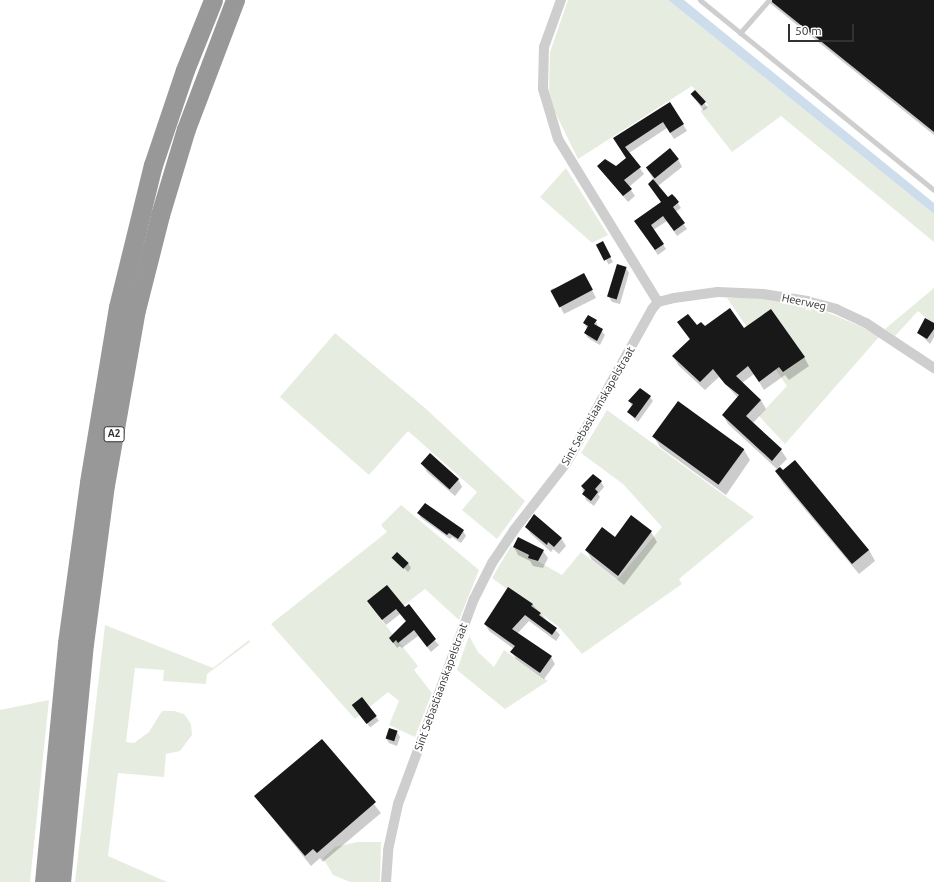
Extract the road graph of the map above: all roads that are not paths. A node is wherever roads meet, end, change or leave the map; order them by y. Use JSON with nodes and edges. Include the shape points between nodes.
{"nodes":[{"id":1,"x":213,"y":0,"type":"edge"},
{"id":2,"x":235,"y":0,"type":"edge"},
{"id":3,"x":561,"y":0,"type":"edge"},
{"id":4,"x":700,"y":0,"type":"edge"},
{"id":5,"x":768,"y":1,"type":"edge"},
{"id":6,"x":740,"y":33,"type":"junction"},
{"id":7,"x":934,"y":190,"type":"edge"},
{"id":8,"x":658,"y":302,"type":"junction"},
{"id":9,"x":934,"y":368,"type":"edge"},
{"id":10,"x":44,"y":882,"type":"edge"},
{"id":11,"x":61,"y":882,"type":"edge"},
{"id":12,"x":386,"y":882,"type":"edge"}],
"edges":[{"from":1,"to":10,"type":"highway","number":"A2","via":[[185,70],[153,165],[127,259],[89,482],[67,643]]},
{"from":2,"to":11,"type":"highway","number":"A2","via":[[186,129],[160,215],[136,310],[105,485],[86,629]]},
{"from":3,"to":8,"type":"street","via":[[544,47],[543,89],[558,139]]},
{"from":4,"to":6,"type":"lane"},
{"from":5,"to":6,"type":"lane"},
{"from":6,"to":7,"type":"lane"},
{"from":8,"to":9,"type":"street","name":"Heerweg","via":[[718,292],[763,294],[807,301],[836,308],[866,323]]},
{"from":8,"to":12,"type":"street","name":"Sint Sebastiaanskapelstraat","via":[[568,462],[514,530],[492,563],[474,599],[398,804],[388,850]]}]}
